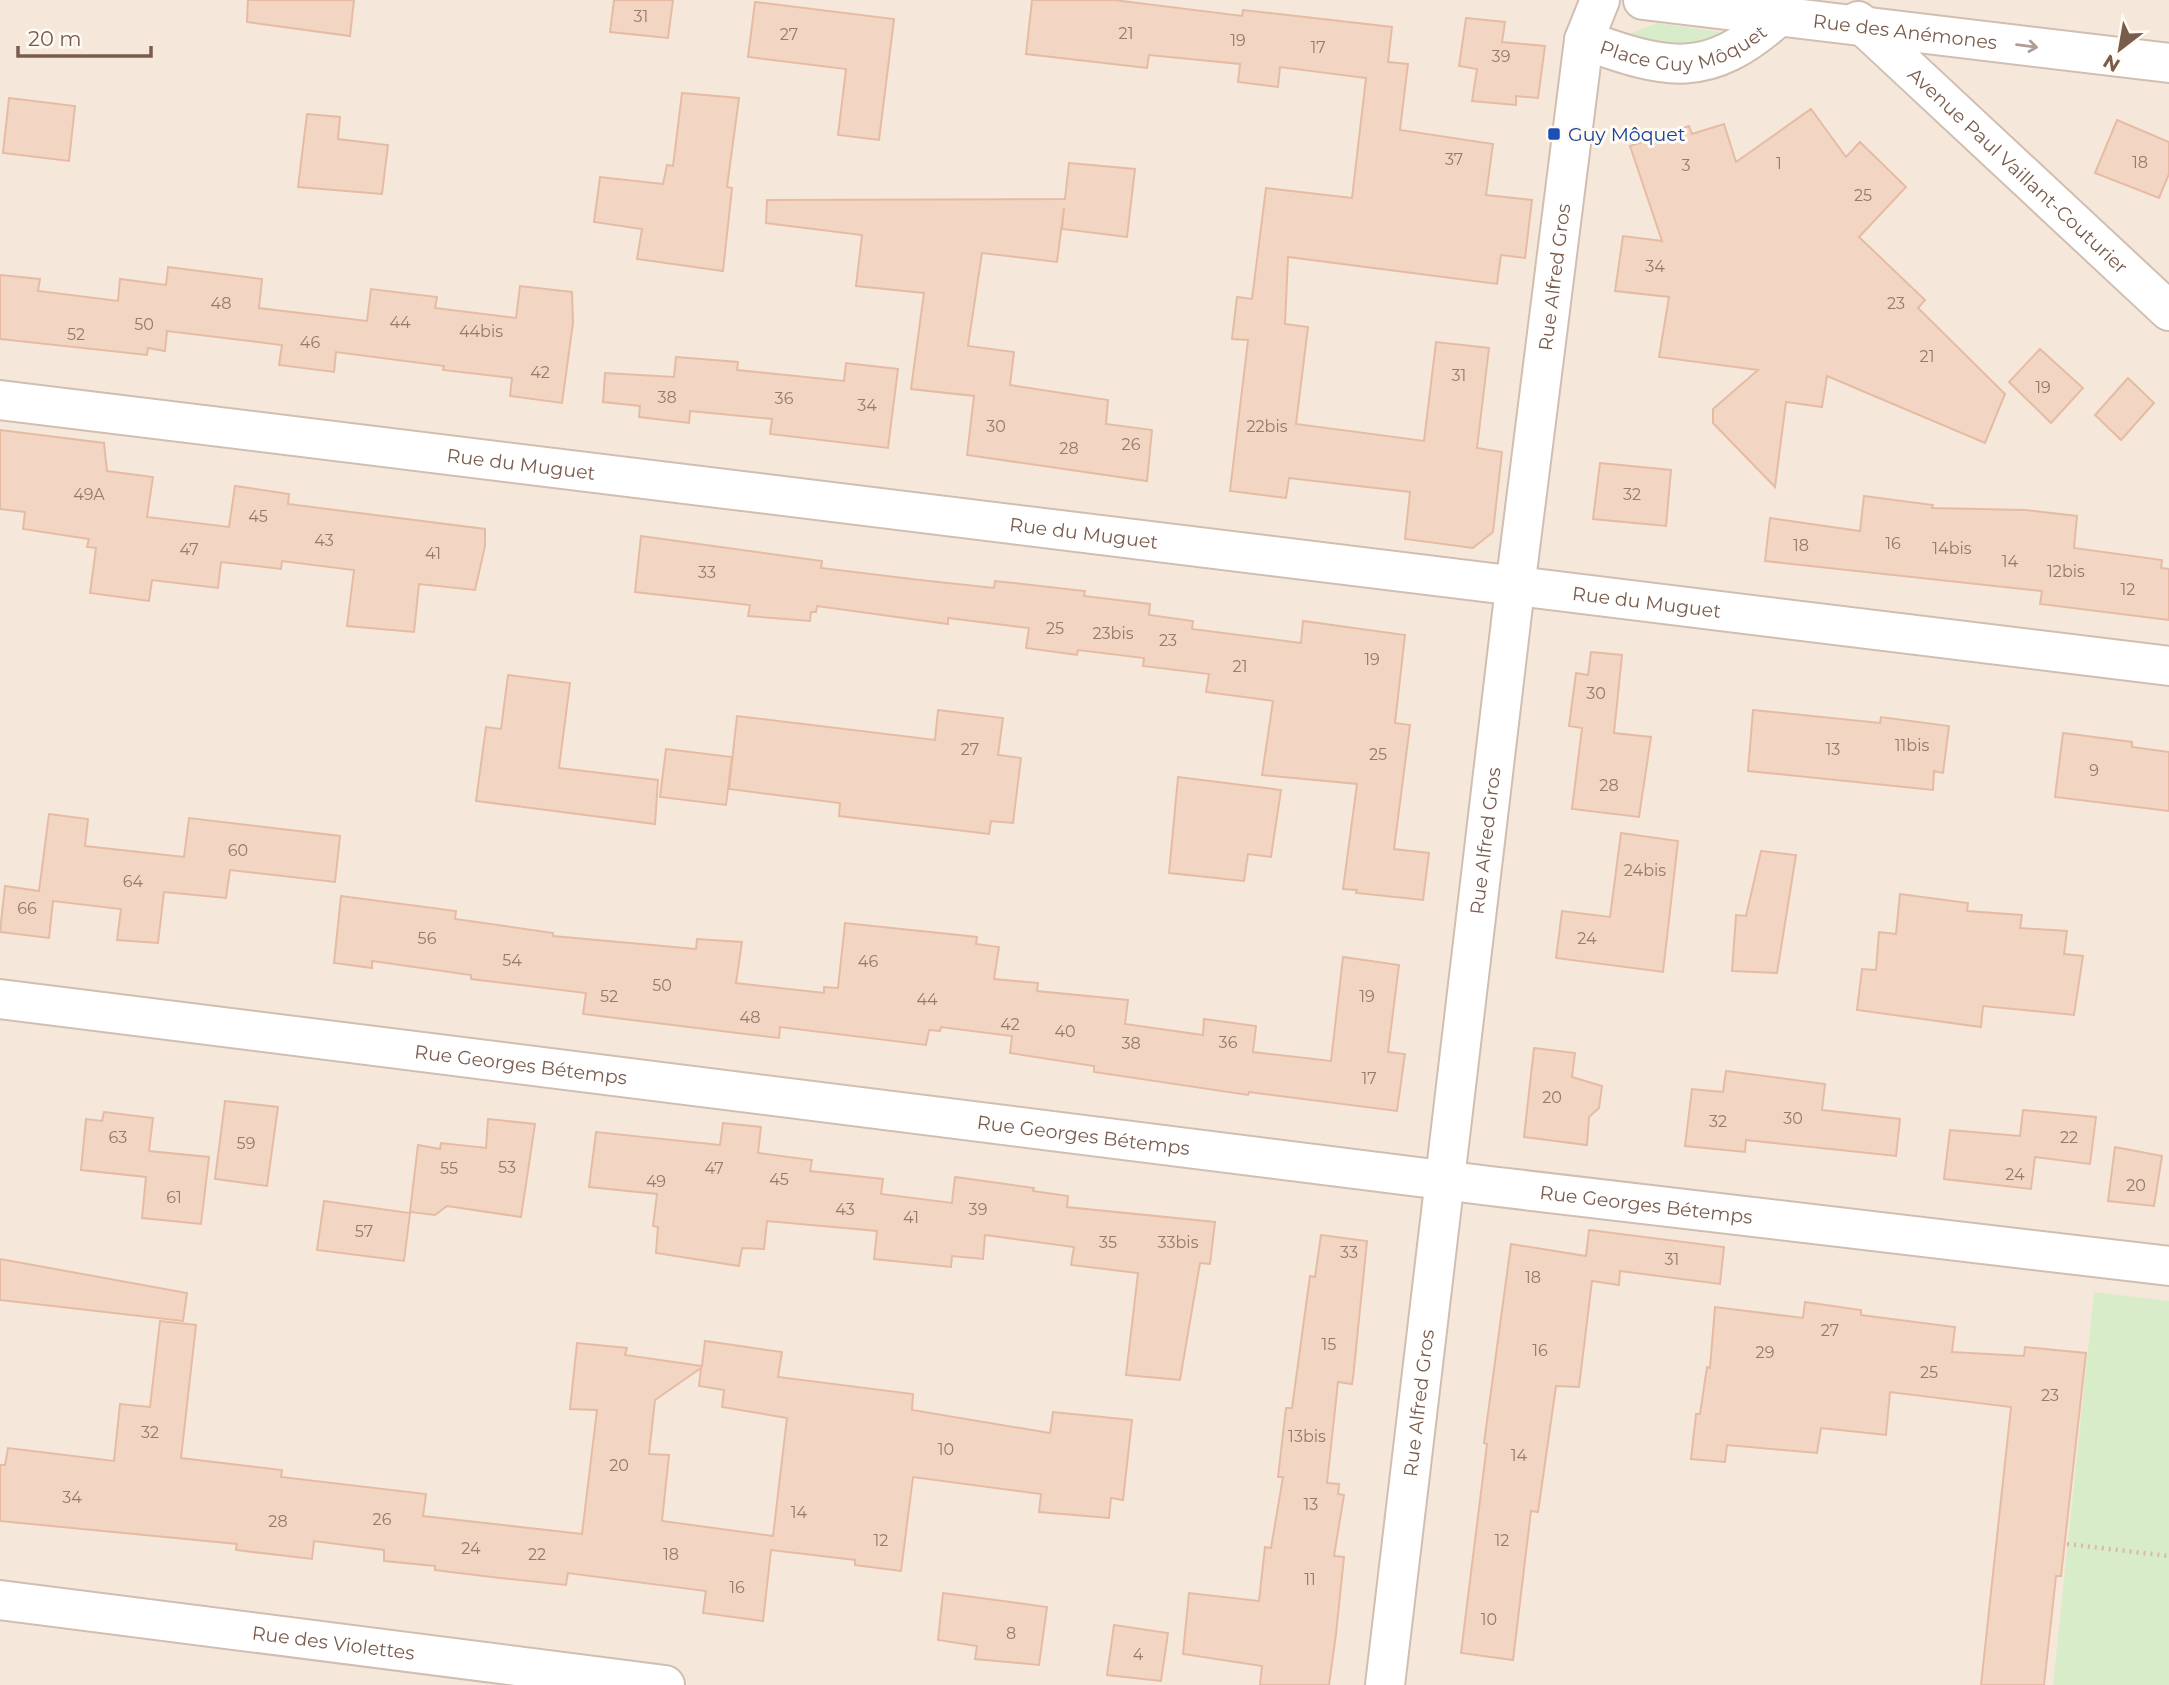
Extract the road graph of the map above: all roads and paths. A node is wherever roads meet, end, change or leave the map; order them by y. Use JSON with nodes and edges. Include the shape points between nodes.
{"nodes":[{"id":1,"x":1600,"y":0,"type":"edge"},
{"id":2,"x":1643,"y":0,"type":"edge"},
{"id":3,"x":1850,"y":13,"type":"edge"},
{"id":4,"x":1777,"y":18,"type":"junction"},
{"id":5,"x":1584,"y":40,"type":"junction"},
{"id":6,"x":2169,"y":63,"type":"edge"},
{"id":7,"x":2169,"y":311,"type":"edge"},
{"id":8,"x":0,"y":400,"type":"edge"},
{"id":9,"x":1515,"y":588,"type":"junction"},
{"id":10,"x":2169,"y":666,"type":"edge"},
{"id":11,"x":0,"y":999,"type":"edge"},
{"id":12,"x":1447,"y":1180,"type":"junction"},
{"id":13,"x":2169,"y":1266,"type":"edge"},
{"id":14,"x":2067,"y":1544,"type":"dead end"},
{"id":15,"x":2169,"y":1556,"type":"edge"},
{"id":16,"x":0,"y":1600,"type":"edge"},
{"id":17,"x":665,"y":1685,"type":"edge"},
{"id":18,"x":1385,"y":1685,"type":"edge"}],
"edges":[{"from":1,"to":5,"type":"street","name":"Rue Alfred Gros"},
{"from":2,"to":4,"type":"street","name":"Rue des Anémones"},
{"from":3,"to":4,"type":"street","name":"Rue des Anémones"},
{"from":3,"to":6,"type":"street","name":"Rue des Anémones","one_way":true},
{"from":3,"to":7,"type":"street","name":"Avenue Paul Vaillant-Couturier"},
{"from":4,"to":5,"type":"street","name":"Place Guy Môquet","via":[[1748,44],[1715,59],[1674,65],[1634,59]]},
{"from":5,"to":9,"type":"street","name":"Rue Alfred Gros"},
{"from":8,"to":9,"type":"street","name":"Rue du Muguet"},
{"from":9,"to":10,"type":"street","name":"Rue du Muguet"},
{"from":9,"to":12,"type":"street","name":"Rue Alfred Gros"},
{"from":11,"to":12,"type":"street","name":"Rue Georges Bétemps"},
{"from":12,"to":13,"type":"street","name":"Rue Georges Bétemps"},
{"from":12,"to":18,"type":"street","name":"Rue Alfred Gros"},
{"from":14,"to":15,"type":"path"},
{"from":16,"to":17,"type":"street","name":"Rue des Violettes"}]}
